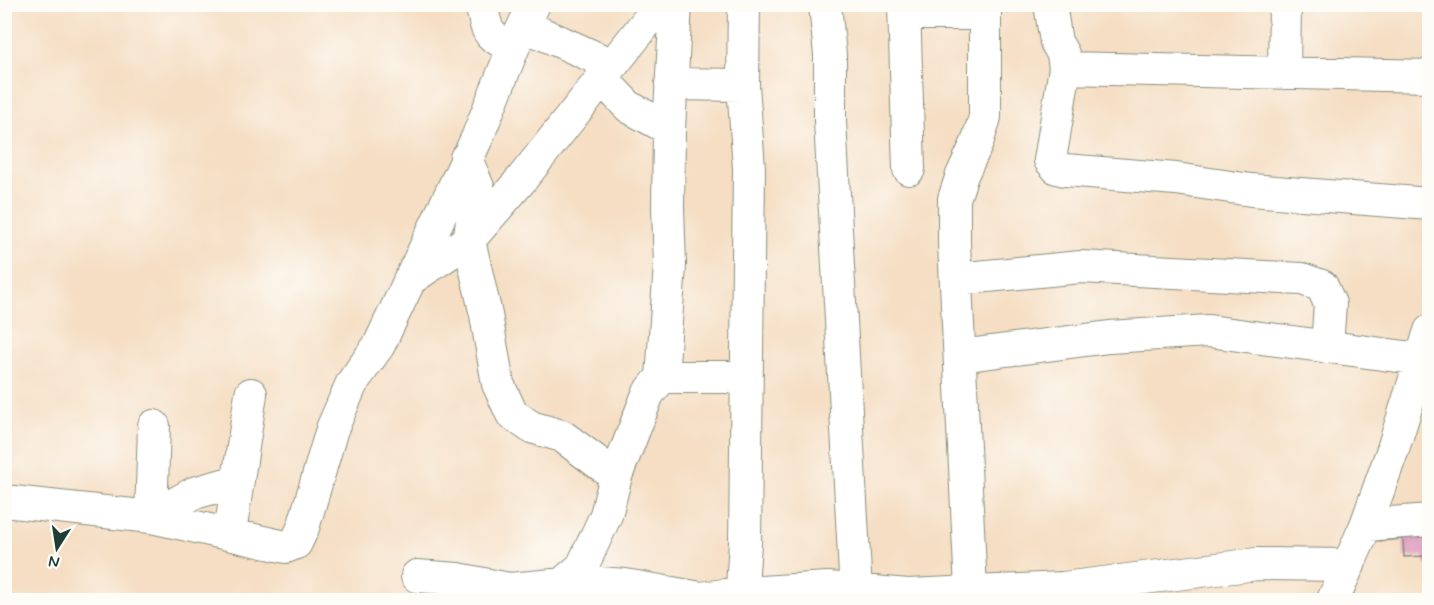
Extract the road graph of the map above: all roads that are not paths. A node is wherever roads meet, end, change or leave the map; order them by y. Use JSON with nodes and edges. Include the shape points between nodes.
{"nodes":[{"id":1,"x":482,"y":4,"type":"edge"},
{"id":2,"x":661,"y":4,"type":"edge"},
{"id":3,"x":676,"y":4,"type":"edge"},
{"id":4,"x":744,"y":4,"type":"edge"},
{"id":5,"x":825,"y":4,"type":"edge"},
{"id":6,"x":1050,"y":4,"type":"edge"},
{"id":7,"x":1284,"y":4,"type":"edge"},
{"id":8,"x":904,"y":9,"type":"edge"},
{"id":9,"x":985,"y":9,"type":"edge"},
{"id":10,"x":524,"y":26,"type":"edge"},
{"id":11,"x":1065,"y":68,"type":"junction"},
{"id":12,"x":607,"y":72,"type":"junction"},
{"id":13,"x":1284,"y":73,"type":"junction"},
{"id":14,"x":1430,"y":76,"type":"edge"},
{"id":15,"x":671,"y":84,"type":"junction"},
{"id":16,"x":743,"y":85,"type":"junction"},
{"id":17,"x":669,"y":129,"type":"junction"},
{"id":18,"x":466,"y":158,"type":"junction"},
{"id":19,"x":909,"y":169,"type":"dead end"},
{"id":20,"x":1430,"y":204,"type":"edge"},
{"id":21,"x":469,"y":240,"type":"junction"},
{"id":22,"x":956,"y":279,"type":"junction"},
{"id":23,"x":410,"y":280,"type":"junction"},
{"id":24,"x":1425,"y":345,"type":"edge"},
{"id":25,"x":1327,"y":347,"type":"junction"},
{"id":26,"x":960,"y":356,"type":"junction"},
{"id":27,"x":662,"y":377,"type":"junction"},
{"id":28,"x":746,"y":377,"type":"junction"},
{"id":29,"x":250,"y":394,"type":"dead end"},
{"id":30,"x":154,"y":426,"type":"dead end"},
{"id":31,"x":616,"y":476,"type":"junction"},
{"id":32,"x":238,"y":481,"type":"junction"},
{"id":33,"x":4,"y":501,"type":"edge"},
{"id":34,"x":151,"y":517,"type":"junction"},
{"id":35,"x":1430,"y":520,"type":"edge"},
{"id":36,"x":1366,"y":525,"type":"junction"},
{"id":37,"x":230,"y":533,"type":"junction"},
{"id":38,"x":1349,"y":565,"type":"junction"},
{"id":39,"x":417,"y":576,"type":"dead end"},
{"id":40,"x":561,"y":585,"type":"junction"},
{"id":41,"x":971,"y":590,"type":"junction"},
{"id":42,"x":856,"y":592,"type":"junction"},
{"id":43,"x":509,"y":595,"type":"edge"},
{"id":44,"x":741,"y":597,"type":"edge"},
{"id":45,"x":1333,"y":600,"type":"edge"}],
"edges":[{"from":1,"to":10,"type":"street","via":[[489,33],[496,40]]},
{"from":2,"to":12,"type":"street"},
{"from":3,"to":15,"type":"street"},
{"from":4,"to":16,"type":"street"},
{"from":5,"to":42,"type":"street"},
{"from":6,"to":11,"type":"street"},
{"from":7,"to":13,"type":"street"},
{"from":8,"to":9,"type":"street"},
{"from":8,"to":19,"type":"street"},
{"from":9,"to":22,"type":"street","via":[[985,117],[954,199]]},
{"from":10,"to":12,"type":"street"},
{"from":10,"to":18,"type":"street"},
{"from":11,"to":13,"type":"street"},
{"from":11,"to":20,"type":"street","via":[[1050,160],[1057,168],[1251,190]]},
{"from":12,"to":17,"type":"street","via":[[630,107]]},
{"from":12,"to":21,"type":"street"},
{"from":13,"to":14,"type":"street"},
{"from":15,"to":16,"type":"street"},
{"from":15,"to":17,"type":"street"},
{"from":16,"to":28,"type":"street","via":[[749,168]]},
{"from":17,"to":27,"type":"street","via":[[670,265]]},
{"from":18,"to":21,"type":"street","via":[[478,187]]},
{"from":18,"to":23,"type":"street"},
{"from":21,"to":23,"type":"street"},
{"from":21,"to":31,"type":"street","via":[[498,384],[513,414],[531,427],[562,436]]},
{"from":22,"to":25,"type":"street","via":[[1081,267],[1302,279],[1322,286],[1330,304]]},
{"from":22,"to":26,"type":"street"},
{"from":23,"to":37,"type":"street","via":[[379,345],[352,383],[332,429],[296,543],[286,547]]},
{"from":24,"to":25,"type":"street"},
{"from":24,"to":36,"type":"street"},
{"from":25,"to":26,"type":"street","via":[[1209,331],[1109,337]]},
{"from":26,"to":41,"type":"street"},
{"from":27,"to":28,"type":"street"},
{"from":27,"to":31,"type":"street","via":[[648,394]]},
{"from":28,"to":44,"type":"street"},
{"from":29,"to":32,"type":"street"},
{"from":30,"to":34,"type":"street"},
{"from":31,"to":40,"type":"street","via":[[606,515],[582,567]]},
{"from":32,"to":34,"type":"street","via":[[194,493]]},
{"from":32,"to":37,"type":"street"},
{"from":33,"to":34,"type":"street"},
{"from":34,"to":37,"type":"street"},
{"from":35,"to":36,"type":"street"},
{"from":36,"to":38,"type":"street"},
{"from":38,"to":41,"type":"street","via":[[1257,564],[1063,588]]},
{"from":38,"to":45,"type":"street"},
{"from":39,"to":43,"type":"street","via":[[458,579]]},
{"from":40,"to":43,"type":"street"},
{"from":40,"to":44,"type":"street","via":[[587,582],[701,598]]},
{"from":41,"to":42,"type":"street","via":[[908,595]]},
{"from":42,"to":44,"type":"street","via":[[828,588]]}]}
